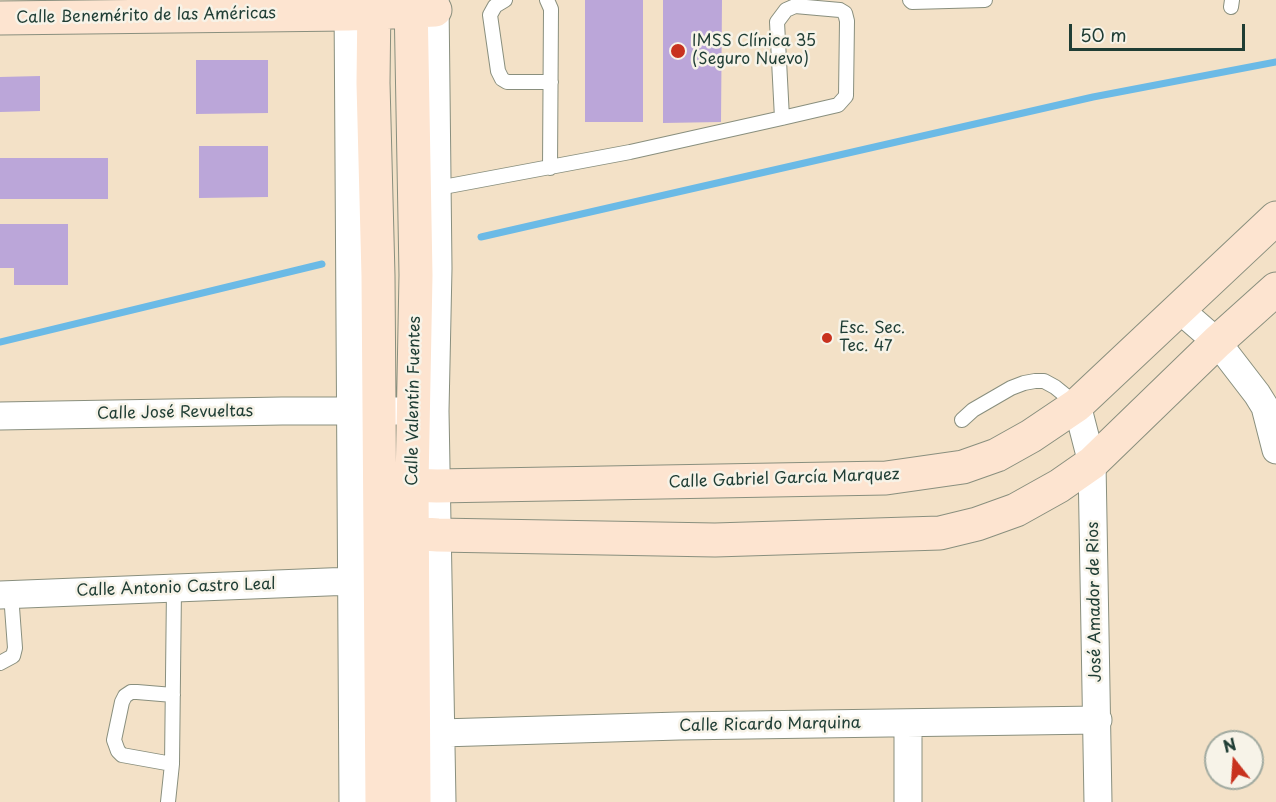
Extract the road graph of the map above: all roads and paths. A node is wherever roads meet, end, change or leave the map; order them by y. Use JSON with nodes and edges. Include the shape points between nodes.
{"nodes":[{"id":1,"x":505,"y":0,"type":"edge"},
{"id":2,"x":547,"y":0,"type":"edge"},
{"id":3,"x":910,"y":0,"type":"edge"},
{"id":4,"x":985,"y":0,"type":"edge"},
{"id":5,"x":423,"y":5,"type":"edge"},
{"id":6,"x":361,"y":6,"type":"edge"},
{"id":7,"x":0,"y":18,"type":"edge"},
{"id":8,"x":551,"y":82,"type":"junction"},
{"id":9,"x":782,"y":118,"type":"junction"},
{"id":10,"x":550,"y":168,"type":"junction"},
{"id":11,"x":430,"y":198,"type":"junction"},
{"id":12,"x":1276,"y":218,"type":"edge"},
{"id":13,"x":1276,"y":289,"type":"edge"},
{"id":14,"x":1179,"y":309,"type":"junction"},
{"id":15,"x":1216,"y":342,"type":"junction"},
{"id":16,"x":1077,"y":405,"type":"junction"},
{"id":17,"x":425,"y":411,"type":"junction"},
{"id":18,"x":365,"y":412,"type":"junction"},
{"id":19,"x":0,"y":416,"type":"edge"},
{"id":20,"x":962,"y":420,"type":"dead end"},
{"id":21,"x":1276,"y":450,"type":"edge"},
{"id":22,"x":1092,"y":463,"type":"junction"},
{"id":23,"x":380,"y":484,"type":"junction"},
{"id":24,"x":425,"y":485,"type":"junction"},
{"id":25,"x":380,"y":531,"type":"junction"},
{"id":26,"x":426,"y":534,"type":"junction"},
{"id":27,"x":352,"y":581,"type":"junction"},
{"id":28,"x":174,"y":588,"type":"junction"},
{"id":29,"x":5,"y":595,"type":"edge"},
{"id":30,"x":0,"y":663,"type":"edge"},
{"id":31,"x":173,"y":695,"type":"junction"},
{"id":32,"x":1098,"y":720,"type":"junction"},
{"id":33,"x":908,"y":724,"type":"junction"},
{"id":34,"x":441,"y":733,"type":"junction"},
{"id":35,"x":172,"y":764,"type":"junction"},
{"id":36,"x":168,"y":802,"type":"edge"},
{"id":37,"x":353,"y":802,"type":"edge"},
{"id":38,"x":382,"y":802,"type":"edge"},
{"id":39,"x":414,"y":802,"type":"edge"},
{"id":40,"x":442,"y":802,"type":"edge"},
{"id":41,"x":908,"y":802,"type":"edge"},
{"id":42,"x":1098,"y":802,"type":"edge"}],
"edges":[{"from":1,"to":8,"type":"lane","via":[[490,15],[502,79]]},
{"from":2,"to":8,"type":"lane","via":[[551,9]]},
{"from":3,"to":4,"type":"lane"},
{"from":5,"to":6,"type":"street","name":"Calle Benemérito de las Américas"},
{"from":5,"to":11,"type":"street","name":"Calle Valentín Fuentes"},
{"from":6,"to":7,"type":"street","name":"Calle Benemérito de las Américas"},
{"from":6,"to":18,"type":"street","name":"Calle Valentín Fuentes","via":[[373,84],[364,203]]},
{"from":8,"to":10,"type":"lane"},
{"from":9,"to":9,"type":"lane","via":[[838,105],[844,100],[847,21],[840,10],[795,6],[777,22]]},
{"from":9,"to":10,"type":"lane"},
{"from":10,"to":11,"type":"lane"},
{"from":11,"to":17,"type":"street","name":"Calle Valentín Fuentes","via":[[427,272],[413,341]]},
{"from":12,"to":14,"type":"street","name":"Calle Gabriel García Marquez"},
{"from":13,"to":15,"type":"street"},
{"from":14,"to":15,"type":"street"},
{"from":14,"to":16,"type":"street","name":"Calle Gabriel García Marquez"},
{"from":15,"to":21,"type":"street","via":[[1265,407]]},
{"from":15,"to":22,"type":"street"},
{"from":16,"to":20,"type":"lane","via":[[1044,381],[1024,382]]},
{"from":16,"to":22,"type":"street","name":"José Amador de Rios"},
{"from":16,"to":24,"type":"street","name":"Calle Gabriel García Marquez","via":[[997,455],[963,467],[886,478]]},
{"from":17,"to":18,"type":"street","name":"Calle José Revueltas"},
{"from":17,"to":24,"type":"street","name":"Calle Valentín Fuentes"},
{"from":18,"to":19,"type":"street","name":"Calle José Revueltas"},
{"from":18,"to":23,"type":"street","name":"Calle Valentín Fuentes"},
{"from":18,"to":27,"type":"street"},
{"from":22,"to":26,"type":"street","via":[[1016,510],[940,533],[715,540]]},
{"from":22,"to":32,"type":"street","name":"José Amador de Rios"},
{"from":23,"to":24,"type":"street","name":"Calle Gabriel García Marquez"},
{"from":23,"to":25,"type":"street","name":"Calle Valentín Fuentes"},
{"from":24,"to":26,"type":"street","name":"Calle Valentín Fuentes"},
{"from":25,"to":26,"type":"street"},
{"from":25,"to":38,"type":"street","name":"Calle Valentín Fuentes"},
{"from":26,"to":34,"type":"street"},
{"from":26,"to":39,"type":"street","name":"Calle Valentín Fuentes"},
{"from":27,"to":28,"type":"street","name":"Calle Antonio Castro Leal"},
{"from":27,"to":37,"type":"street"},
{"from":28,"to":29,"type":"street","name":"Calle Antonio Castro Leal"},
{"from":28,"to":31,"type":"lane"},
{"from":29,"to":30,"type":"lane","via":[[15,648],[13,656]]},
{"from":31,"to":35,"type":"lane"},
{"from":31,"to":35,"type":"lane","via":[[131,692],[125,696],[114,740],[122,755]]},
{"from":32,"to":33,"type":"street","name":"Calle Ricardo Marquina"},
{"from":32,"to":42,"type":"street","name":"José Amador de Rios"},
{"from":33,"to":34,"type":"street","name":"Calle Ricardo Marquina"},
{"from":33,"to":41,"type":"street"},
{"from":34,"to":40,"type":"street"},
{"from":35,"to":36,"type":"lane"}]}
